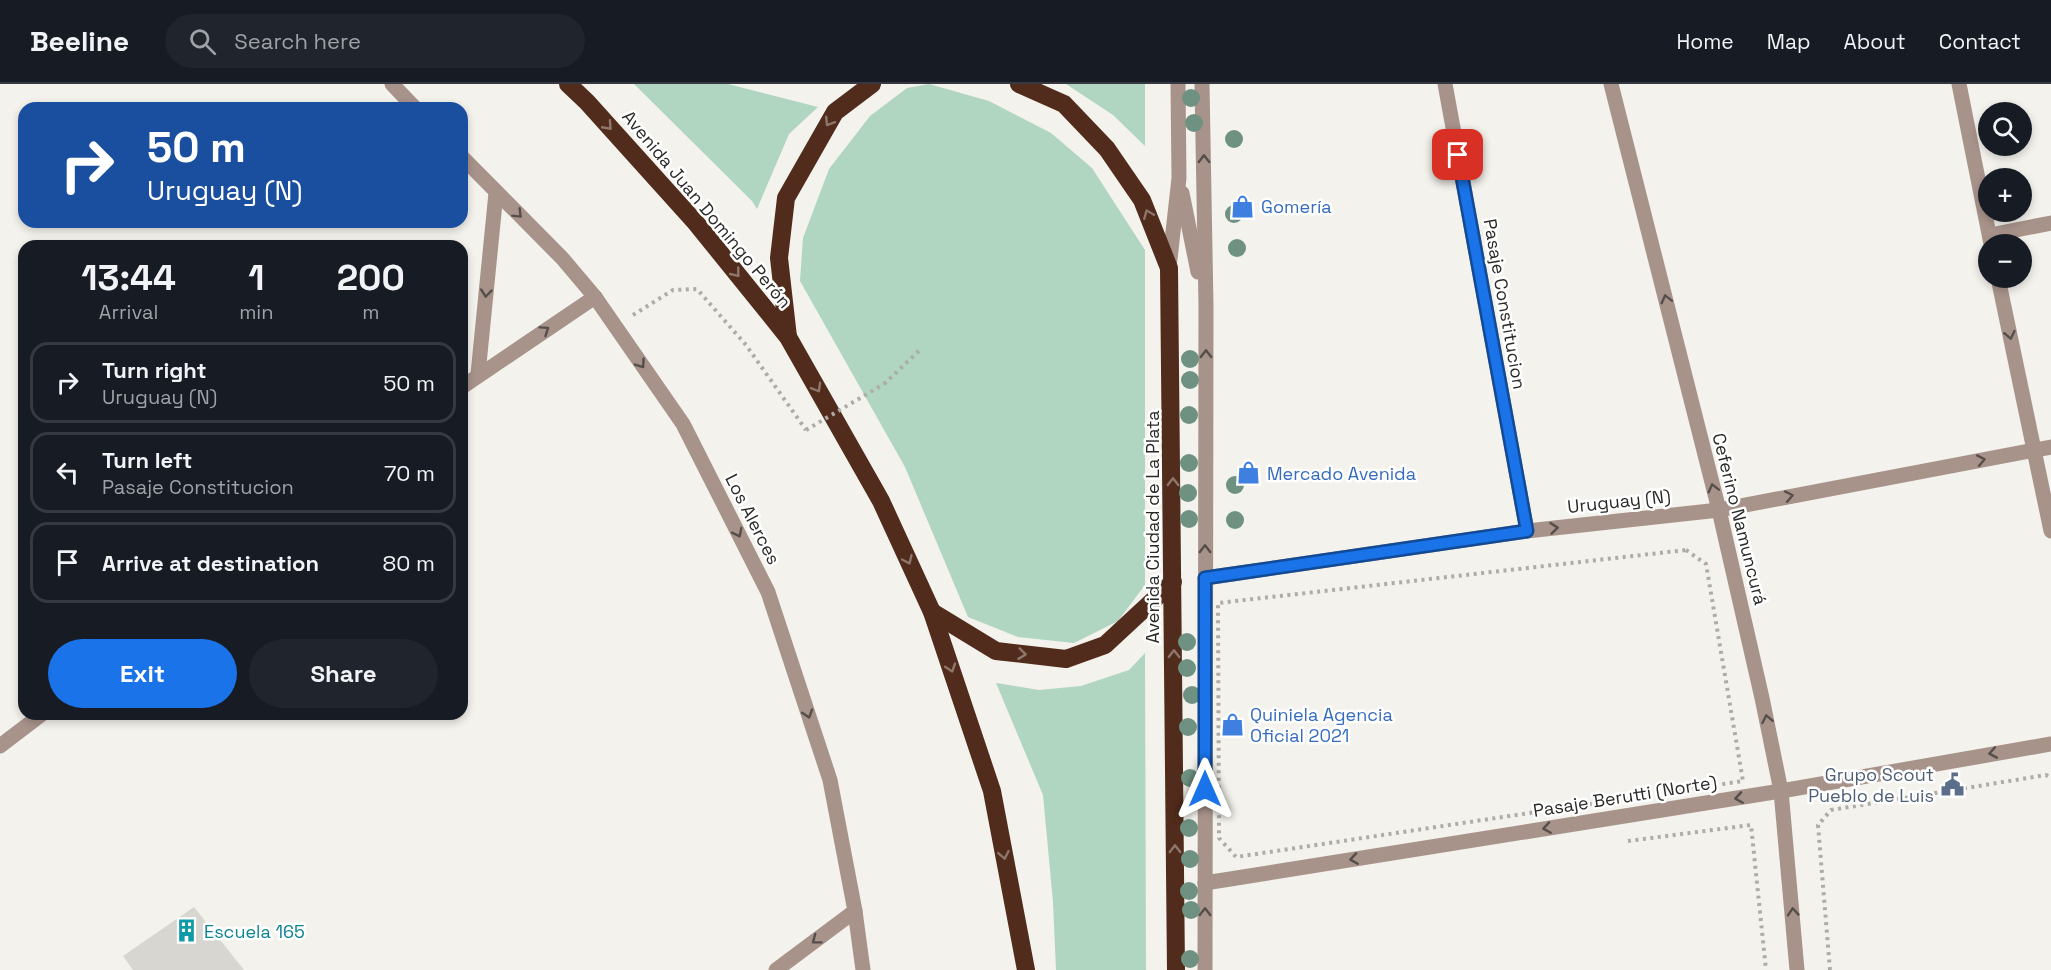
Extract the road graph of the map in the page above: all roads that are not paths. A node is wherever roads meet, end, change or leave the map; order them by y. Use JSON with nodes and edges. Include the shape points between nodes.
{"nodes":[{"id":1,"x":392,"y":84,"type":"edge"},
{"id":2,"x":568,"y":84,"type":"edge"},
{"id":3,"x":872,"y":84,"type":"edge"},
{"id":4,"x":1019,"y":84,"type":"edge"},
{"id":5,"x":1178,"y":84,"type":"edge"},
{"id":6,"x":1202,"y":84,"type":"edge"},
{"id":7,"x":1445,"y":84,"type":"edge"},
{"id":8,"x":1611,"y":84,"type":"edge"},
{"id":9,"x":1959,"y":84,"type":"edge"},
{"id":10,"x":409,"y":102,"type":"edge"},
{"id":11,"x":468,"y":163,"type":"edge"},
{"id":12,"x":1179,"y":178,"type":"junction"},
{"id":13,"x":496,"y":193,"type":"junction"},
{"id":14,"x":2051,"y":223,"type":"edge"},
{"id":15,"x":1989,"y":234,"type":"edge"},
{"id":16,"x":2012,"y":234,"type":"edge"},
{"id":17,"x":1170,"y":268,"type":"junction"},
{"id":18,"x":2000,"y":288,"type":"edge"},
{"id":19,"x":595,"y":297,"type":"junction"},
{"id":20,"x":1206,"y":307,"type":"junction"},
{"id":21,"x":788,"y":337,"type":"junction"},
{"id":22,"x":478,"y":374,"type":"junction"},
{"id":23,"x":468,"y":382,"type":"edge"},
{"id":24,"x":2051,"y":447,"type":"edge"},
{"id":25,"x":2034,"y":450,"type":"junction"},
{"id":26,"x":1719,"y":510,"type":"junction"},
{"id":27,"x":1527,"y":531,"type":"junction"},
{"id":28,"x":2051,"y":531,"type":"edge"},
{"id":29,"x":1205,"y":578,"type":"junction"},
{"id":30,"x":1173,"y":582,"type":"junction"},
{"id":31,"x":932,"y":612,"type":"junction"},
{"id":32,"x":34,"y":720,"type":"edge"},
{"id":33,"x":2051,"y":744,"type":"edge"},
{"id":34,"x":0,"y":746,"type":"edge"},
{"id":35,"x":1781,"y":791,"type":"junction"},
{"id":36,"x":1204,"y":883,"type":"junction"},
{"id":37,"x":855,"y":911,"type":"junction"},
{"id":38,"x":776,"y":970,"type":"edge"},
{"id":39,"x":863,"y":970,"type":"edge"},
{"id":40,"x":1026,"y":970,"type":"edge"},
{"id":41,"x":1176,"y":970,"type":"edge"},
{"id":42,"x":1205,"y":970,"type":"edge"},
{"id":43,"x":1797,"y":970,"type":"edge"}],
"edges":[{"from":1,"to":10,"type":"street"},
{"from":2,"to":21,"type":"highway","name":"Avenida Juan Domingo Perón","one_way":true,"via":[[696,223]]},
{"from":3,"to":21,"type":"highway","one_way":true,"via":[[835,112],[786,198],[778,258]]},
{"from":17,"to":4,"type":"highway","one_way":true,"via":[[1142,200],[1107,149],[1064,104]]},
{"from":5,"to":12,"type":"street","name":"Avenida Ciudad de La Plata"},
{"from":20,"to":6,"type":"street","one_way":true},
{"from":7,"to":27,"type":"street","name":"Pasaje Constitucion"},
{"from":26,"to":8,"type":"street","name":"Ceferino Namuncurá","one_way":true},
{"from":9,"to":15,"type":"street"},
{"from":11,"to":13,"type":"street","name":"Los Alerces"},
{"from":12,"to":17,"type":"street","name":"Avenida Ciudad de La Plata"},
{"from":12,"to":20,"type":"street"},
{"from":13,"to":19,"type":"street","name":"Los Alerces","one_way":true},
{"from":13,"to":22,"type":"street","one_way":true},
{"from":14,"to":16,"type":"street"},
{"from":30,"to":17,"type":"highway","name":"Avenida Ciudad de La Plata","one_way":true},
{"from":18,"to":25,"type":"street","one_way":true},
{"from":22,"to":19,"type":"street","one_way":true},
{"from":19,"to":37,"type":"street","name":"Los Alerces","one_way":true,"via":[[683,424],[768,592],[830,780]]},
{"from":29,"to":20,"type":"street","one_way":true},
{"from":21,"to":31,"type":"highway","one_way":true,"via":[[881,501]]},
{"from":22,"to":23,"type":"street"},
{"from":24,"to":25,"type":"street","name":"Uruguay (N)"},
{"from":26,"to":25,"type":"street","name":"Uruguay (N)","one_way":true},
{"from":25,"to":28,"type":"street"},
{"from":27,"to":26,"type":"street","name":"Uruguay (N)","one_way":true},
{"from":35,"to":26,"type":"street","name":"Ceferino Namuncurá","one_way":true},
{"from":27,"to":29,"type":"street","name":"Uruguay (N)"},
{"from":29,"to":36,"type":"street"},
{"from":31,"to":30,"type":"highway","one_way":true,"via":[[996,651],[1066,659],[1105,645]]},
{"from":41,"to":30,"type":"highway","name":"Avenida Ciudad de La Plata","one_way":true},
{"from":31,"to":40,"type":"highway","one_way":true,"via":[[992,791]]},
{"from":32,"to":34,"type":"street"},
{"from":33,"to":35,"type":"street","name":"Pasaje Berutti (Norte)","one_way":true},
{"from":35,"to":36,"type":"street","name":"Pasaje Berutti (Norte)","one_way":true},
{"from":43,"to":35,"type":"street","name":"Ceferino Namuncurá","one_way":true},
{"from":42,"to":36,"type":"street","one_way":true},
{"from":37,"to":38,"type":"street","one_way":true},
{"from":37,"to":39,"type":"street","name":"Los Alerces"}]}
